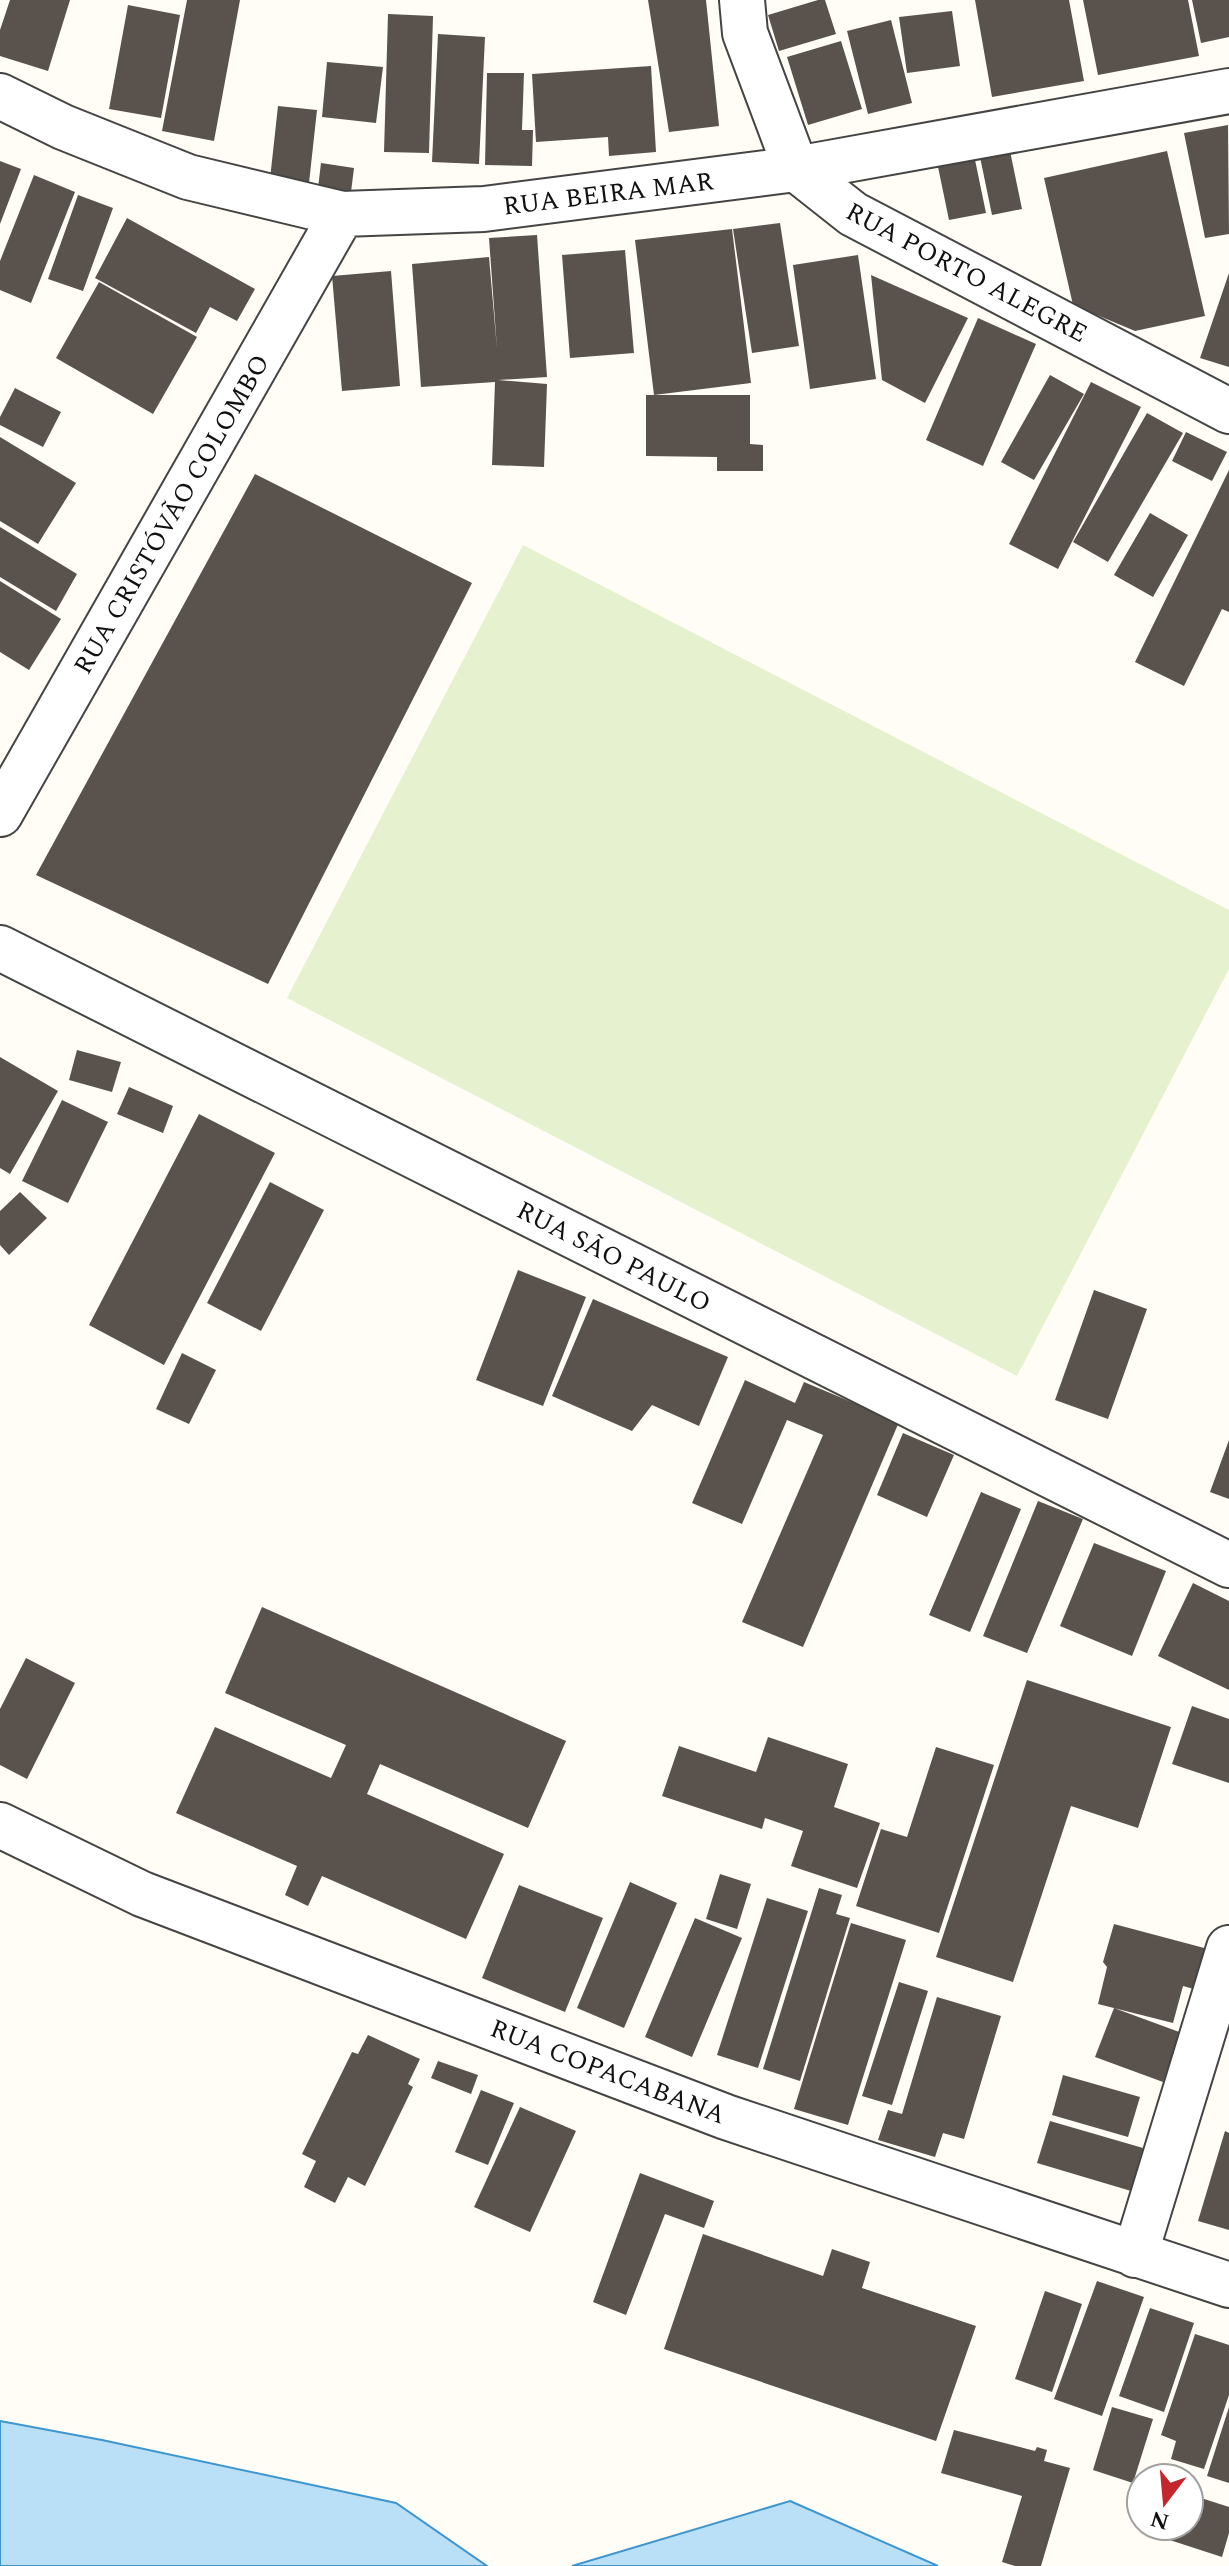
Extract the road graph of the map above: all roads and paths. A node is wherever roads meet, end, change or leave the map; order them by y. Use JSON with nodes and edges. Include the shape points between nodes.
{"nodes":[{"id":1,"x":744,"y":16,"type":"edge"},
{"id":2,"x":1229,"y":91,"type":"edge"},
{"id":3,"x":0,"y":96,"type":"edge"},
{"id":4,"x":796,"y":169,"type":"junction"},
{"id":5,"x":342,"y":214,"type":"junction"},
{"id":6,"x":1229,"y":411,"type":"edge"},
{"id":7,"x":0,"y":814,"type":"edge"},
{"id":8,"x":0,"y":948,"type":"edge"},
{"id":9,"x":1229,"y":1565,"type":"edge"},
{"id":10,"x":0,"y":1825,"type":"edge"},
{"id":11,"x":1229,"y":1948,"type":"edge"},
{"id":12,"x":1135,"y":2255,"type":"junction"},
{"id":13,"x":1229,"y":2285,"type":"edge"}],
"edges":[{"from":1,"to":4,"type":"street"},
{"from":2,"to":4,"type":"street","name":"RUA BEIRA MAR"},
{"from":3,"to":5,"type":"street","name":"RUA BEIRA MAR","via":[[188,177]]},
{"from":4,"to":5,"type":"street","name":"RUA BEIRA MAR","via":[[484,209]]},
{"from":4,"to":6,"type":"street","name":"RUA PORTO ALEGRE","via":[[853,214]]},
{"from":5,"to":7,"type":"street","name":"RUA CRISTÓVÃO COLOMBO"},
{"from":8,"to":9,"type":"street","name":"RUA SÃO PAULO"},
{"from":10,"to":12,"type":"street","name":"RUA COPACABANA","via":[[142,1894],[726,2117]]},
{"from":11,"to":12,"type":"street"},
{"from":12,"to":13,"type":"street","name":"RUA COPACABANA"}]}
